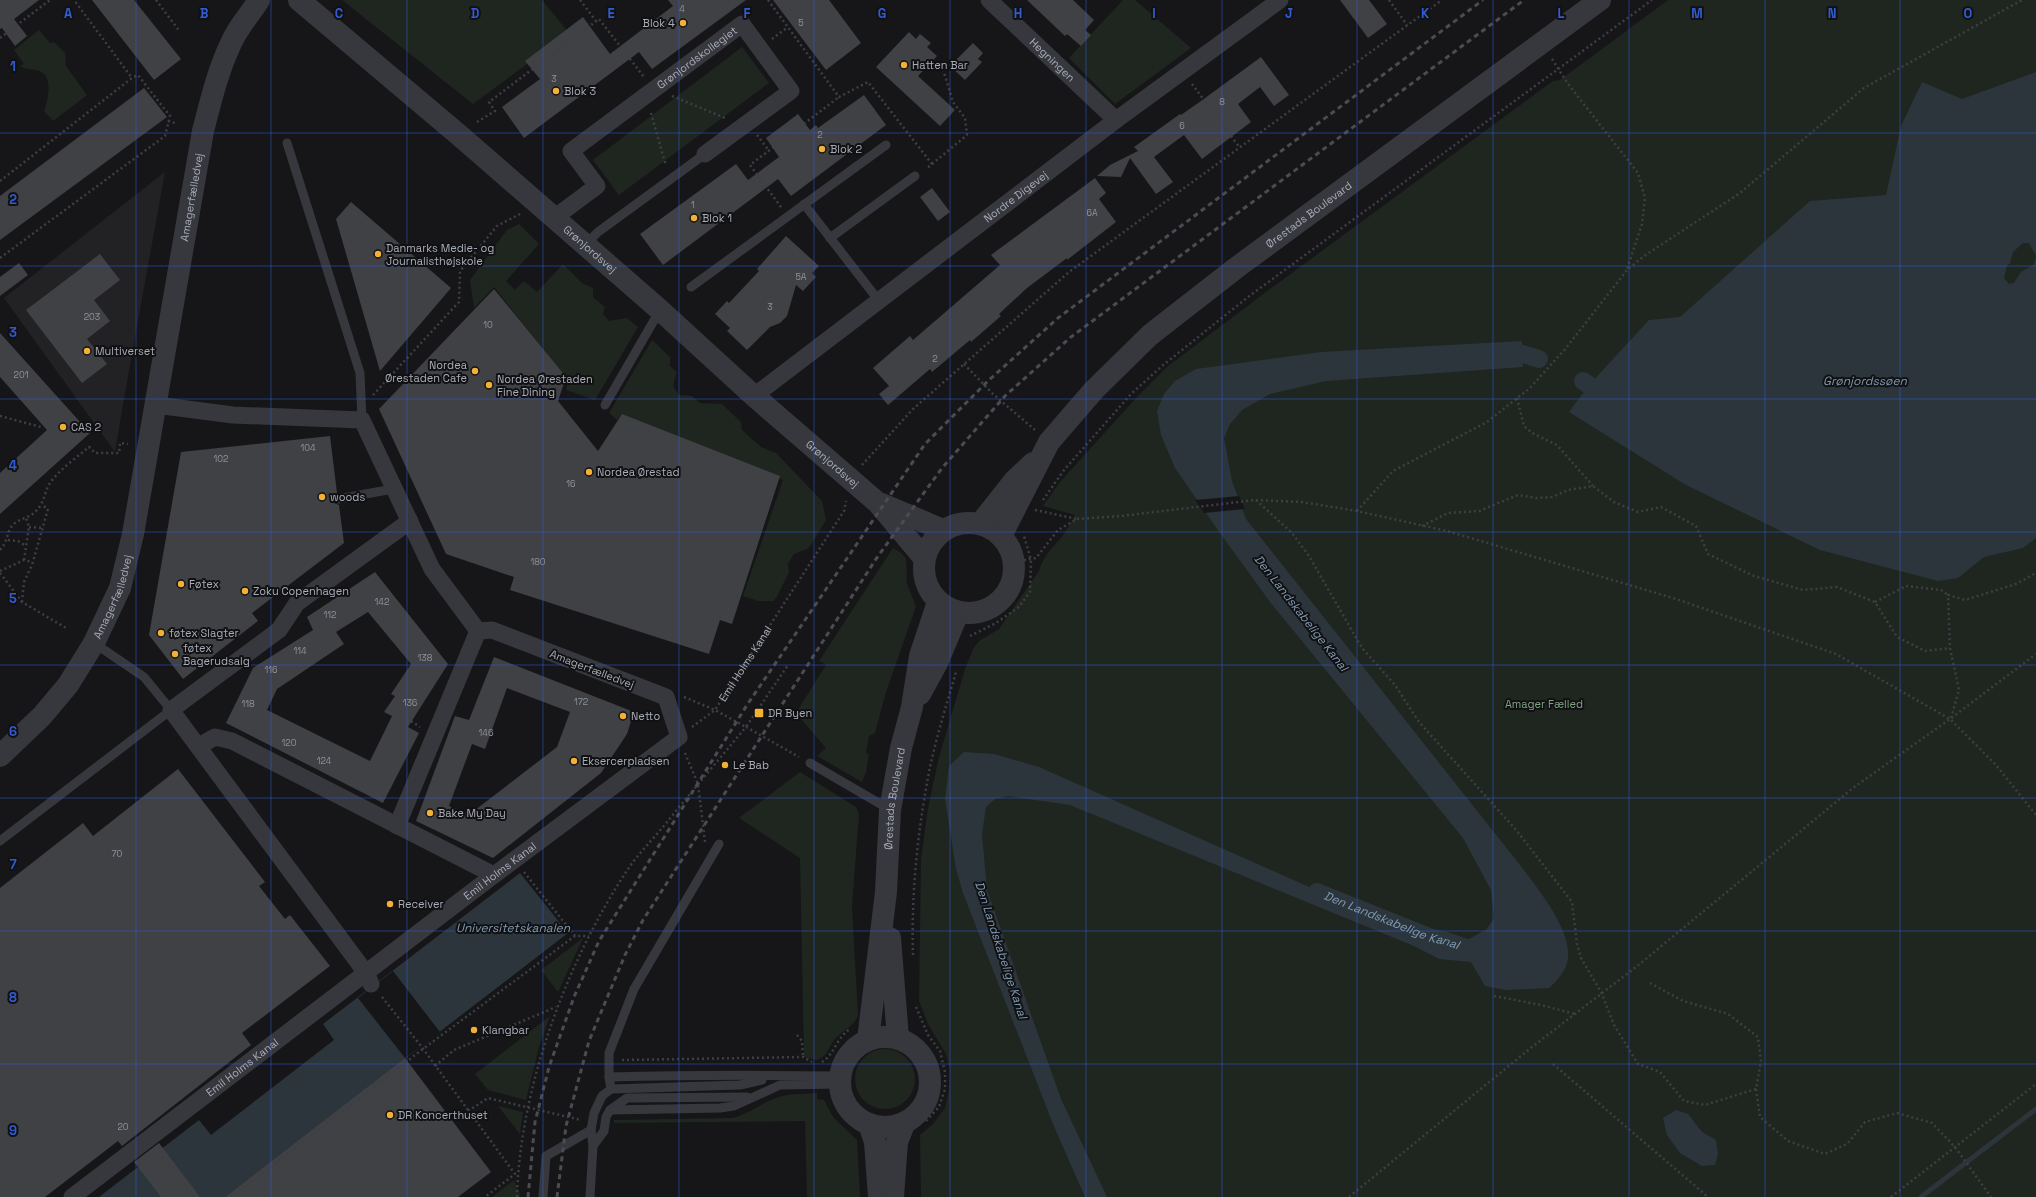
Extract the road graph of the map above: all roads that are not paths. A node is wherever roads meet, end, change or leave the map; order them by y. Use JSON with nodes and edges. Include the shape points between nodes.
{"nodes":[{"id":1,"x":259,"y":0,"type":"edge"},
{"id":2,"x":299,"y":0,"type":"edge"},
{"id":3,"x":989,"y":0,"type":"edge"},
{"id":4,"x":1280,"y":0,"type":"edge"},
{"id":5,"x":1600,"y":0,"type":"edge"},
{"id":6,"x":1116,"y":120,"type":"junction"},
{"id":7,"x":287,"y":143,"type":"dead end"},
{"id":8,"x":886,"y":145,"type":"dead end"},
{"id":9,"x":705,"y":154,"type":"joint"},
{"id":10,"x":915,"y":176,"type":"road end"},
{"id":11,"x":804,"y":204,"type":"junction"},
{"id":12,"x":554,"y":218,"type":"junction"},
{"id":13,"x":830,"y":238,"type":"junction"},
{"id":14,"x":585,"y":245,"type":"junction"},
{"id":15,"x":691,"y":286,"type":"dead end"},
{"id":16,"x":879,"y":301,"type":"junction"},
{"id":17,"x":660,"y":310,"type":"junction"},
{"id":18,"x":754,"y":396,"type":"junction"},
{"id":19,"x":156,"y":405,"type":"junction"},
{"id":20,"x":605,"y":405,"type":"dead end"},
{"id":21,"x":362,"y":420,"type":"junction"},
{"id":22,"x":1045,"y":449,"type":"junction"},
{"id":23,"x":393,"y":489,"type":"junction"},
{"id":24,"x":338,"y":499,"type":"dead end"},
{"id":25,"x":878,"y":503,"type":"junction"},
{"id":26,"x":410,"y":521,"type":"junction"},
{"id":27,"x":980,"y":524,"type":"junction"},
{"id":28,"x":943,"y":530,"type":"junction"},
{"id":29,"x":1001,"y":536,"type":"junction"},
{"id":30,"x":924,"y":558,"type":"junction"},
{"id":31,"x":938,"y":602,"type":"junction"},
{"id":32,"x":958,"y":613,"type":"junction"},
{"id":33,"x":478,"y":631,"type":"junction"},
{"id":34,"x":94,"y":643,"type":"junction"},
{"id":35,"x":912,"y":707,"type":"junction"},
{"id":36,"x":171,"y":710,"type":"junction"},
{"id":37,"x":679,"y":737,"type":"joint"},
{"id":38,"x":199,"y":746,"type":"junction"},
{"id":39,"x":0,"y":756,"type":"edge"},
{"id":40,"x":810,"y":763,"type":"road end"},
{"id":41,"x":890,"y":810,"type":"junction"},
{"id":42,"x":397,"y":826,"type":"junction"},
{"id":43,"x":0,"y":841,"type":"edge"},
{"id":44,"x":719,"y":844,"type":"road end"},
{"id":45,"x":494,"y":875,"type":"junction"},
{"id":46,"x":886,"y":892,"type":"junction"},
{"id":47,"x":369,"y":978,"type":"junction"},
{"id":48,"x":861,"y":1033,"type":"junction"},
{"id":49,"x":898,"y":1038,"type":"junction"},
{"id":50,"x":609,"y":1077,"type":"junction"},
{"id":51,"x":775,"y":1077,"type":"junction"},
{"id":52,"x":840,"y":1080,"type":"junction"},
{"id":53,"x":611,"y":1089,"type":"junction"},
{"id":54,"x":869,"y":1124,"type":"junction"},
{"id":55,"x":914,"y":1124,"type":"junction"},
{"id":56,"x":591,"y":1130,"type":"junction"},
{"id":57,"x":593,"y":1146,"type":"junction"},
{"id":58,"x":72,"y":1197,"type":"edge"},
{"id":59,"x":543,"y":1197,"type":"edge"},
{"id":60,"x":590,"y":1197,"type":"edge"},
{"id":61,"x":879,"y":1197,"type":"edge"},
{"id":62,"x":893,"y":1197,"type":"edge"}],
"edges":[{"from":1,"to":19,"type":"street","name":"Amagerfælledvej","via":[[233,39],[217,76],[203,131]]},
{"from":2,"to":12,"type":"street","name":"Grønjordsvej"},
{"from":3,"to":6,"type":"street","name":"Hegningen"},
{"from":4,"to":6,"type":"street","name":"Nordre Digevej"},
{"from":5,"to":22,"type":"street","name":"Ørestads Boulevard","via":[[1236,268],[1150,335],[1094,390]]},
{"from":6,"to":16,"type":"street","name":"Nordre Digevej"},
{"from":7,"to":21,"type":"lane","via":[[360,373]]},
{"from":8,"to":11,"type":"lane"},
{"from":9,"to":12,"type":"street","name":"Grønjordskollegiet","via":[[791,91],[742,24],[571,151],[597,186]]},
{"from":9,"to":14,"type":"lane","name":"Grønjordskollegiet","via":[[598,232]]},
{"from":10,"to":13,"type":"lane"},
{"from":11,"to":13,"type":"lane"},
{"from":11,"to":15,"type":"lane"},
{"from":12,"to":14,"type":"street","name":"Grønjordsvej"},
{"from":13,"to":16,"type":"lane"},
{"from":14,"to":17,"type":"street","name":"Grønjordsvej"},
{"from":16,"to":18,"type":"street","name":"Nordre Digevej"},
{"from":17,"to":18,"type":"street","name":"Grønjordsvej"},
{"from":17,"to":20,"type":"lane"},
{"from":18,"to":25,"type":"street","name":"Grønjordsvej"},
{"from":19,"to":21,"type":"street","via":[[233,415]]},
{"from":19,"to":34,"type":"street","name":"Amagerfælledvej","via":[[133,534],[120,588]]},
{"from":21,"to":23,"type":"street"},
{"from":22,"to":27,"type":"street","name":"Ørestads Boulevard","via":[[1014,481]]},
{"from":22,"to":29,"type":"street","name":"Ørestads Boulevard"},
{"from":23,"to":24,"type":"lane"},
{"from":23,"to":26,"type":"street"},
{"from":25,"to":28,"type":"street","name":"Grønjordsvej"},
{"from":25,"to":30,"type":"street","name":"Grønjordsvej"},
{"from":26,"to":33,"type":"street","via":[[432,569]]},
{"from":26,"to":36,"type":"street","via":[[296,602],[279,630]]},
{"from":27,"to":28,"type":"street","via":[[961,524]]},
{"from":27,"to":29,"type":"street"},
{"from":28,"to":30,"type":"street","via":[[928,547]]},
{"from":29,"to":32,"type":"street","via":[[1022,561],[1002,600],[982,612]]},
{"from":30,"to":31,"type":"street","via":[[925,582]]},
{"from":31,"to":32,"type":"street"},
{"from":31,"to":35,"type":"street","name":"Ørestads Boulevard","via":[[920,656]]},
{"from":32,"to":35,"type":"street","name":"Ørestads Boulevard","via":[[937,663]]},
{"from":33,"to":37,"type":"street","name":"Amagerfælledvej","via":[[492,630],[666,698]]},
{"from":33,"to":42,"type":"street"},
{"from":34,"to":36,"type":"lane","via":[[144,677]]},
{"from":34,"to":39,"type":"street","name":"Amagerfælledvej","via":[[68,685],[42,716]]},
{"from":35,"to":41,"type":"street","name":"Ørestads Boulevard","via":[[901,748]]},
{"from":36,"to":38,"type":"street"},
{"from":36,"to":43,"type":"lane"},
{"from":37,"to":45,"type":"street","name":"Emil Holms Kanal"},
{"from":38,"to":42,"type":"street","via":[[215,738],[232,741]]},
{"from":38,"to":47,"type":"street"},
{"from":40,"to":41,"type":"lane"},
{"from":41,"to":46,"type":"street","name":"Ørestads Boulevard"},
{"from":42,"to":45,"type":"street"},
{"from":44,"to":50,"type":"lane","via":[[634,989],[614,1037],[609,1060]]},
{"from":45,"to":47,"type":"street","name":"Emil Holms Kanal"},
{"from":46,"to":48,"type":"street","name":"Ørestads Boulevard"},
{"from":46,"to":49,"type":"street","name":"Ørestads Boulevard"},
{"from":47,"to":58,"type":"street","name":"Emil Holms Kanal","via":[[336,995]]},
{"from":48,"to":49,"type":"street"},
{"from":48,"to":52,"type":"street","via":[[856,1047],[847,1057]]},
{"from":49,"to":55,"type":"street","via":[[912,1045],[922,1056],[928,1070],[930,1085]]},
{"from":50,"to":51,"type":"lane","via":[[704,1074]]},
{"from":50,"to":53,"type":"lane"},
{"from":51,"to":52,"type":"lane"},
{"from":51,"to":53,"type":"lane","via":[[740,1085]]},
{"from":52,"to":54,"type":"street","via":[[842,1096],[848,1108]]},
{"from":52,"to":57,"type":"lane","via":[[780,1085],[750,1097],[627,1098],[610,1110],[604,1131]]},
{"from":53,"to":56,"type":"lane","via":[[602,1096],[594,1113]]},
{"from":54,"to":55,"type":"street"},
{"from":54,"to":61,"type":"street","via":[[875,1142]]},
{"from":55,"to":62,"type":"street","via":[[897,1142]]},
{"from":56,"to":57,"type":"lane"},
{"from":56,"to":59,"type":"lane","via":[[546,1156]]},
{"from":57,"to":60,"type":"lane"}]}
